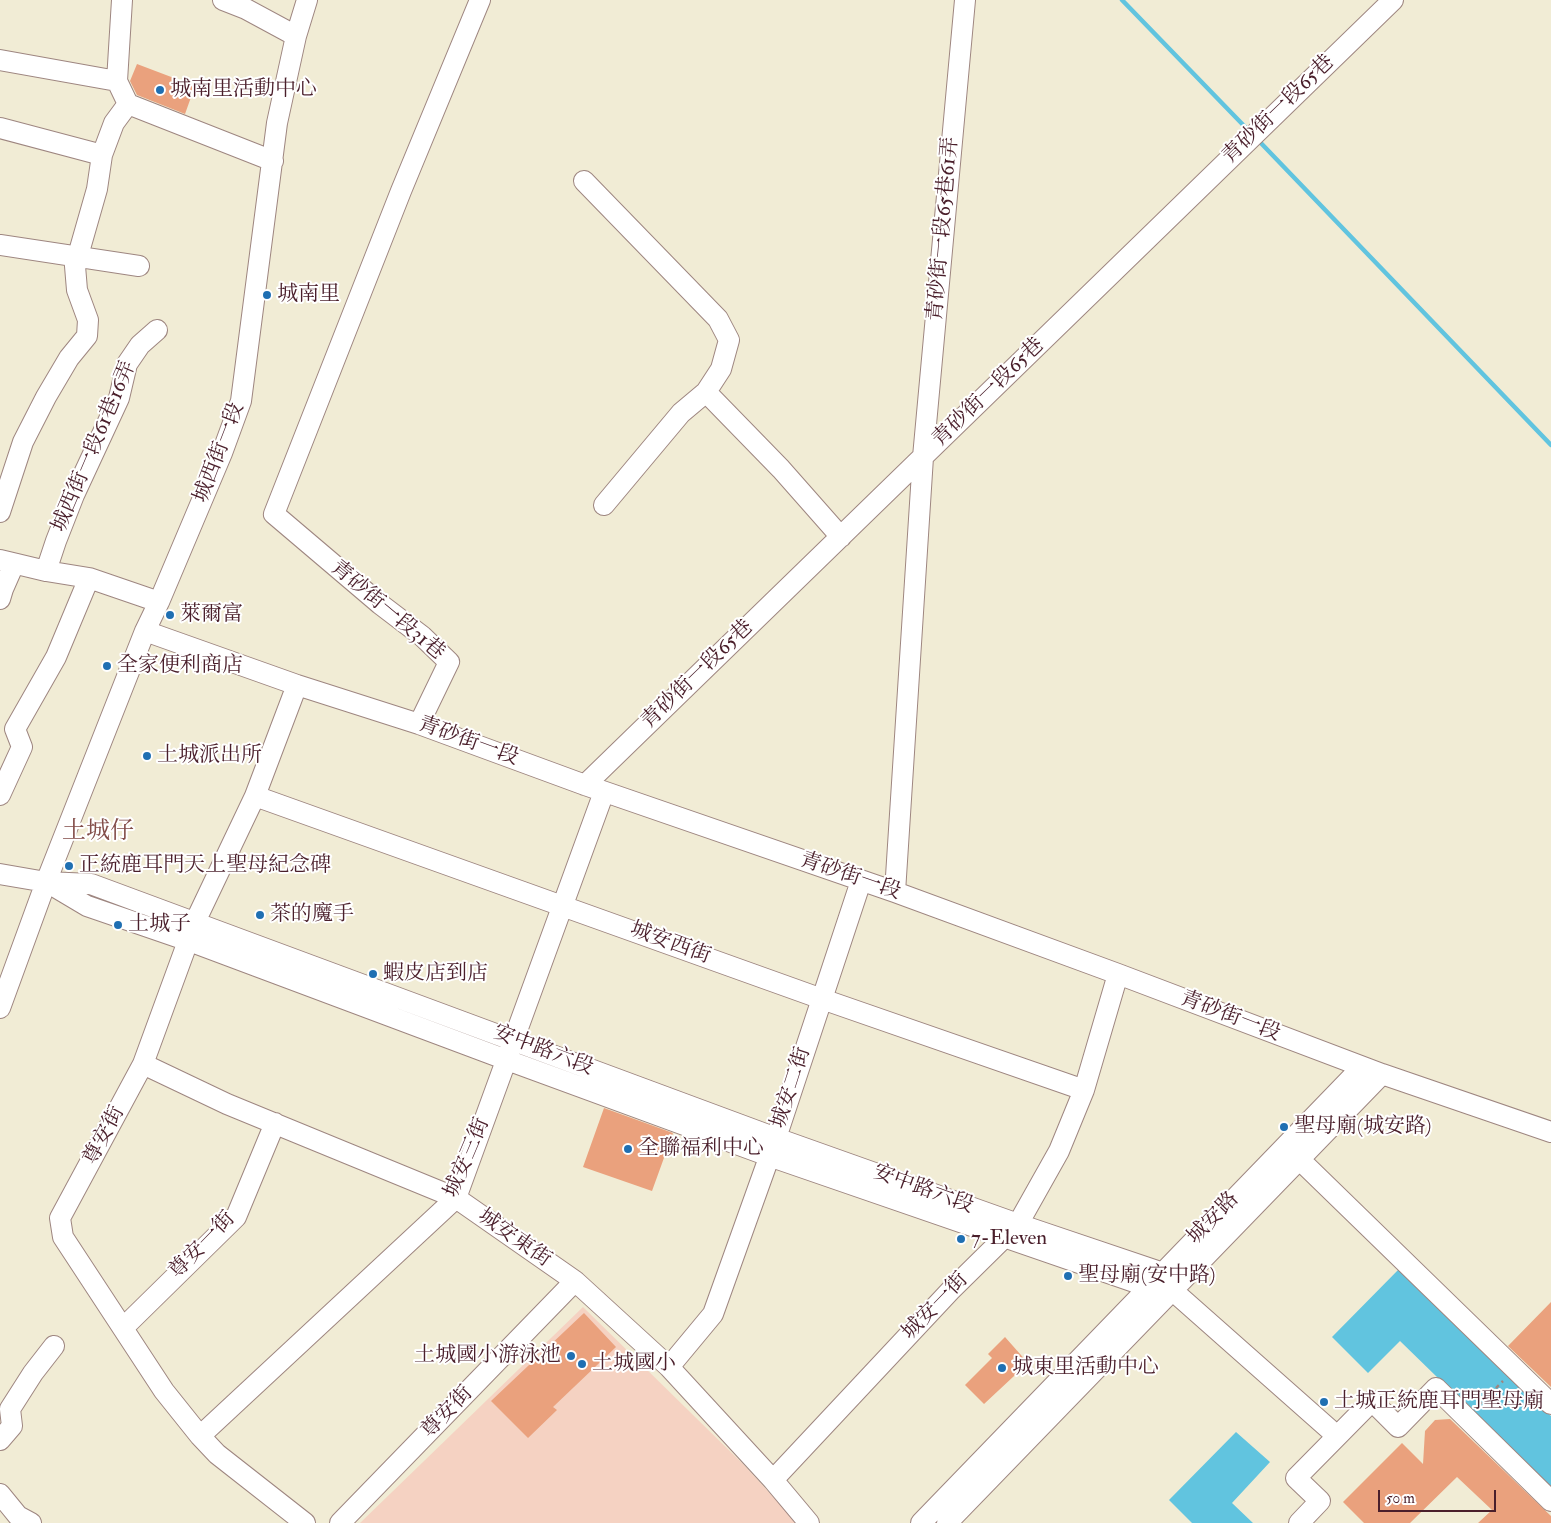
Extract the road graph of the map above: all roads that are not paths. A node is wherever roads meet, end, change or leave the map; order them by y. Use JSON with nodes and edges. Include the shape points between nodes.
{"nodes":[{"id":1,"x":122,"y":0,"type":"edge"},
{"id":2,"x":223,"y":0,"type":"edge"},
{"id":3,"x":307,"y":0,"type":"edge"},
{"id":4,"x":480,"y":0,"type":"edge"},
{"id":5,"x":965,"y":0,"type":"edge"},
{"id":6,"x":1393,"y":0,"type":"edge"},
{"id":7,"x":296,"y":36,"type":"junction"},
{"id":8,"x":0,"y":60,"type":"edge"},
{"id":9,"x":117,"y":80,"type":"junction"},
{"id":10,"x":128,"y":104,"type":"junction"},
{"id":11,"x":0,"y":128,"type":"edge"},
{"id":12,"x":102,"y":154,"type":"junction"},
{"id":13,"x":272,"y":161,"type":"junction"},
{"id":14,"x":584,"y":181,"type":"dead end"},
{"id":15,"x":0,"y":245,"type":"edge"},
{"id":16,"x":78,"y":256,"type":"junction"},
{"id":17,"x":139,"y":266,"type":"dead end"},
{"id":18,"x":157,"y":330,"type":"dead end"},
{"id":19,"x":706,"y":392,"type":"junction"},
{"id":20,"x":923,"y":457,"type":"junction"},
{"id":21,"x":604,"y":505,"type":"dead end"},
{"id":22,"x":0,"y":512,"type":"edge"},
{"id":23,"x":841,"y":536,"type":"junction"},
{"id":24,"x":7,"y":562,"type":"edge"},
{"id":25,"x":46,"y":571,"type":"junction"},
{"id":26,"x":89,"y":578,"type":"junction"},
{"id":27,"x":0,"y":599,"type":"edge"},
{"id":28,"x":159,"y":602,"type":"junction"},
{"id":29,"x":145,"y":631,"type":"junction"},
{"id":30,"x":297,"y":685,"type":"junction"},
{"id":31,"x":419,"y":724,"type":"junction"},
{"id":32,"x":585,"y":785,"type":"junction"},
{"id":33,"x":604,"y":792,"type":"junction"},
{"id":34,"x":0,"y":795,"type":"edge"},
{"id":35,"x":256,"y":796,"type":"junction"},
{"id":36,"x":0,"y":874,"type":"edge"},
{"id":37,"x":861,"y":881,"type":"junction"},
{"id":38,"x":46,"y":882,"type":"junction"},
{"id":39,"x":895,"y":892,"type":"junction"},
{"id":40,"x":563,"y":906,"type":"junction"},
{"id":41,"x":195,"y":922,"type":"junction"},
{"id":42,"x":189,"y":942,"type":"junction"},
{"id":43,"x":1118,"y":974,"type":"junction"},
{"id":44,"x":822,"y":999,"type":"junction"},
{"id":45,"x":0,"y":1008,"type":"edge"},
{"id":46,"x":515,"y":1040,"type":"junction"},
{"id":47,"x":507,"y":1060,"type":"junction"},
{"id":48,"x":143,"y":1064,"type":"junction"},
{"id":49,"x":1362,"y":1067,"type":"junction"},
{"id":50,"x":1382,"y":1074,"type":"junction"},
{"id":51,"x":1084,"y":1090,"type":"junction"},
{"id":52,"x":275,"y":1123,"type":"junction"},
{"id":53,"x":1551,"y":1132,"type":"edge"},
{"id":54,"x":773,"y":1147,"type":"junction"},
{"id":55,"x":1299,"y":1159,"type":"junction"},
{"id":56,"x":456,"y":1198,"type":"junction"},
{"id":57,"x":1011,"y":1231,"type":"junction"},
{"id":58,"x":575,"y":1281,"type":"junction"},
{"id":59,"x":1167,"y":1281,"type":"junction"},
{"id":60,"x":1148,"y":1287,"type":"junction"},
{"id":61,"x":123,"y":1328,"type":"junction"},
{"id":62,"x":54,"y":1346,"type":"dead end"},
{"id":63,"x":669,"y":1367,"type":"junction"},
{"id":64,"x":1551,"y":1404,"type":"edge"},
{"id":65,"x":200,"y":1436,"type":"junction"},
{"id":66,"x":1337,"y":1436,"type":"junction"},
{"id":67,"x":0,"y":1440,"type":"edge"},
{"id":68,"x":773,"y":1480,"type":"junction"},
{"id":69,"x":0,"y":1494,"type":"edge"},
{"id":70,"x":1551,"y":1501,"type":"edge"},
{"id":71,"x":20,"y":1521,"type":"edge"},
{"id":72,"x":305,"y":1523,"type":"edge"},
{"id":73,"x":340,"y":1523,"type":"edge"},
{"id":74,"x":809,"y":1523,"type":"edge"},
{"id":75,"x":921,"y":1523,"type":"edge"},
{"id":76,"x":947,"y":1523,"type":"edge"},
{"id":77,"x":1299,"y":1523,"type":"edge"}],
"edges":[{"from":1,"to":9,"type":"street"},
{"from":2,"to":7,"type":"street"},
{"from":3,"to":7,"type":"street","name":"城西街一段"},
{"from":4,"to":31,"type":"street","name":"青砂街一段31巷","via":[[274,514],[449,662]]},
{"from":5,"to":20,"type":"street","name":"青砂街一段65巷61弄"},
{"from":6,"to":20,"type":"street","name":"青砂街一段65巷"},
{"from":7,"to":13,"type":"street","name":"城西街一段"},
{"from":8,"to":9,"type":"street"},
{"from":9,"to":10,"type":"street"},
{"from":10,"to":12,"type":"street","via":[[114,123]]},
{"from":10,"to":13,"type":"street"},
{"from":11,"to":12,"type":"street"},
{"from":12,"to":16,"type":"street","via":[[97,190]]},
{"from":13,"to":28,"type":"street","name":"城西街一段","via":[[241,400]]},
{"from":14,"to":19,"type":"street","via":[[718,319],[729,340],[721,369]]},
{"from":15,"to":16,"type":"street"},
{"from":16,"to":17,"type":"street"},
{"from":16,"to":22,"type":"street","via":[[77,290],[88,320],[87,336],[69,358],[23,442]]},
{"from":18,"to":25,"type":"street","name":"城西街一段61巷16弄","via":[[140,345],[127,364],[119,398],[74,495]]},
{"from":19,"to":21,"type":"street","via":[[681,414]]},
{"from":19,"to":23,"type":"street"},
{"from":20,"to":23,"type":"street","name":"青砂街一段65巷"},
{"from":20,"to":39,"type":"street","name":"青砂街一段65巷61弄"},
{"from":23,"to":32,"type":"street","name":"青砂街一段65巷"},
{"from":24,"to":25,"type":"street"},
{"from":24,"to":27,"type":"street"},
{"from":25,"to":26,"type":"street"},
{"from":26,"to":28,"type":"street"},
{"from":26,"to":34,"type":"street","via":[[56,657],[15,729],[22,747]]},
{"from":28,"to":29,"type":"street","name":"城西街一段"},
{"from":29,"to":30,"type":"street","name":"青砂街一段"},
{"from":29,"to":38,"type":"street","name":"城西街一段"},
{"from":30,"to":31,"type":"street","name":"青砂街一段"},
{"from":30,"to":35,"type":"street","name":"尊安街"},
{"from":31,"to":32,"type":"street","name":"青砂街一段"},
{"from":32,"to":33,"type":"street","name":"青砂街一段"},
{"from":33,"to":37,"type":"street","name":"青砂街一段"},
{"from":33,"to":40,"type":"street","name":"城安三街"},
{"from":35,"to":40,"type":"street","name":"城安西街"},
{"from":35,"to":41,"type":"street","name":"尊安街"},
{"from":36,"to":38,"type":"street","name":"安中路六段"},
{"from":37,"to":39,"type":"street","name":"青砂街一段"},
{"from":37,"to":44,"type":"street","name":"城安二街"},
{"from":38,"to":41,"type":"street","name":"安中路六段","via":[[90,884]]},
{"from":38,"to":42,"type":"street","name":"安中路六段","via":[[87,906]]},
{"from":38,"to":45,"type":"street","name":"城西街一段"},
{"from":39,"to":43,"type":"street","name":"青砂街一段"},
{"from":40,"to":44,"type":"street","name":"城安西街"},
{"from":40,"to":46,"type":"street","name":"城安三街"},
{"from":41,"to":42,"type":"street","name":"尊安街"},
{"from":41,"to":46,"type":"street","name":"安中路六段"},
{"from":42,"to":47,"type":"street","name":"安中路六段"},
{"from":42,"to":48,"type":"street","name":"尊安街"},
{"from":43,"to":49,"type":"street","name":"青砂街一段"},
{"from":43,"to":51,"type":"street","name":"城安一街"},
{"from":44,"to":51,"type":"street","name":"城安西街"},
{"from":44,"to":54,"type":"street","name":"城安二街"},
{"from":46,"to":47,"type":"street","name":"城安三街"},
{"from":46,"to":54,"type":"street","name":"安中路六段"},
{"from":47,"to":54,"type":"street","name":"安中路六段"},
{"from":47,"to":56,"type":"street","name":"城安三街"},
{"from":48,"to":52,"type":"street","name":"城安東街"},
{"from":48,"to":61,"type":"street","name":"尊安街","via":[[60,1218],[63,1237]]},
{"from":49,"to":50,"type":"street","name":"青砂街一段"},
{"from":49,"to":59,"type":"street","name":"城安路"},
{"from":50,"to":53,"type":"street","name":"青砂街一段"},
{"from":50,"to":55,"type":"street","name":"城安路"},
{"from":51,"to":57,"type":"street","name":"城安一街","via":[[1059,1151]]},
{"from":52,"to":56,"type":"street","name":"城安東街"},
{"from":52,"to":61,"type":"street","name":"尊安一街","via":[[236,1217]]},
{"from":54,"to":57,"type":"street","name":"安中路六段"},
{"from":54,"to":63,"type":"street","name":"城安二街","via":[[713,1314]]},
{"from":55,"to":59,"type":"street","name":"城安路"},
{"from":55,"to":64,"type":"street"},
{"from":56,"to":58,"type":"street","name":"城安東街"},
{"from":56,"to":65,"type":"street","name":"城安三街"},
{"from":57,"to":59,"type":"street","name":"安中路六段"},
{"from":57,"to":60,"type":"street","name":"安中路六段"},
{"from":57,"to":68,"type":"street","name":"城安一街","via":[[950,1291]]},
{"from":58,"to":63,"type":"street","name":"城安東街"},
{"from":58,"to":73,"type":"street","name":"尊安街"},
{"from":59,"to":60,"type":"street","name":"城安路"},
{"from":59,"to":66,"type":"street"},
{"from":59,"to":76,"type":"street","name":"城安路"},
{"from":60,"to":75,"type":"street","name":"城安路"},
{"from":61,"to":65,"type":"street","name":"尊安街","via":[[164,1390]]},
{"from":62,"to":67,"type":"street","via":[[10,1409],[12,1426]]},
{"from":63,"to":68,"type":"street","name":"城安東街"},
{"from":65,"to":72,"type":"street","name":"尊安街","via":[[217,1454]]},
{"from":66,"to":70,"type":"street","via":[[1372,1401],[1398,1427],[1436,1388]]},
{"from":66,"to":77,"type":"street","via":[[1296,1478],[1320,1501]]},
{"from":68,"to":74,"type":"street","name":"城安東街"},
{"from":69,"to":71,"type":"street"}]}
